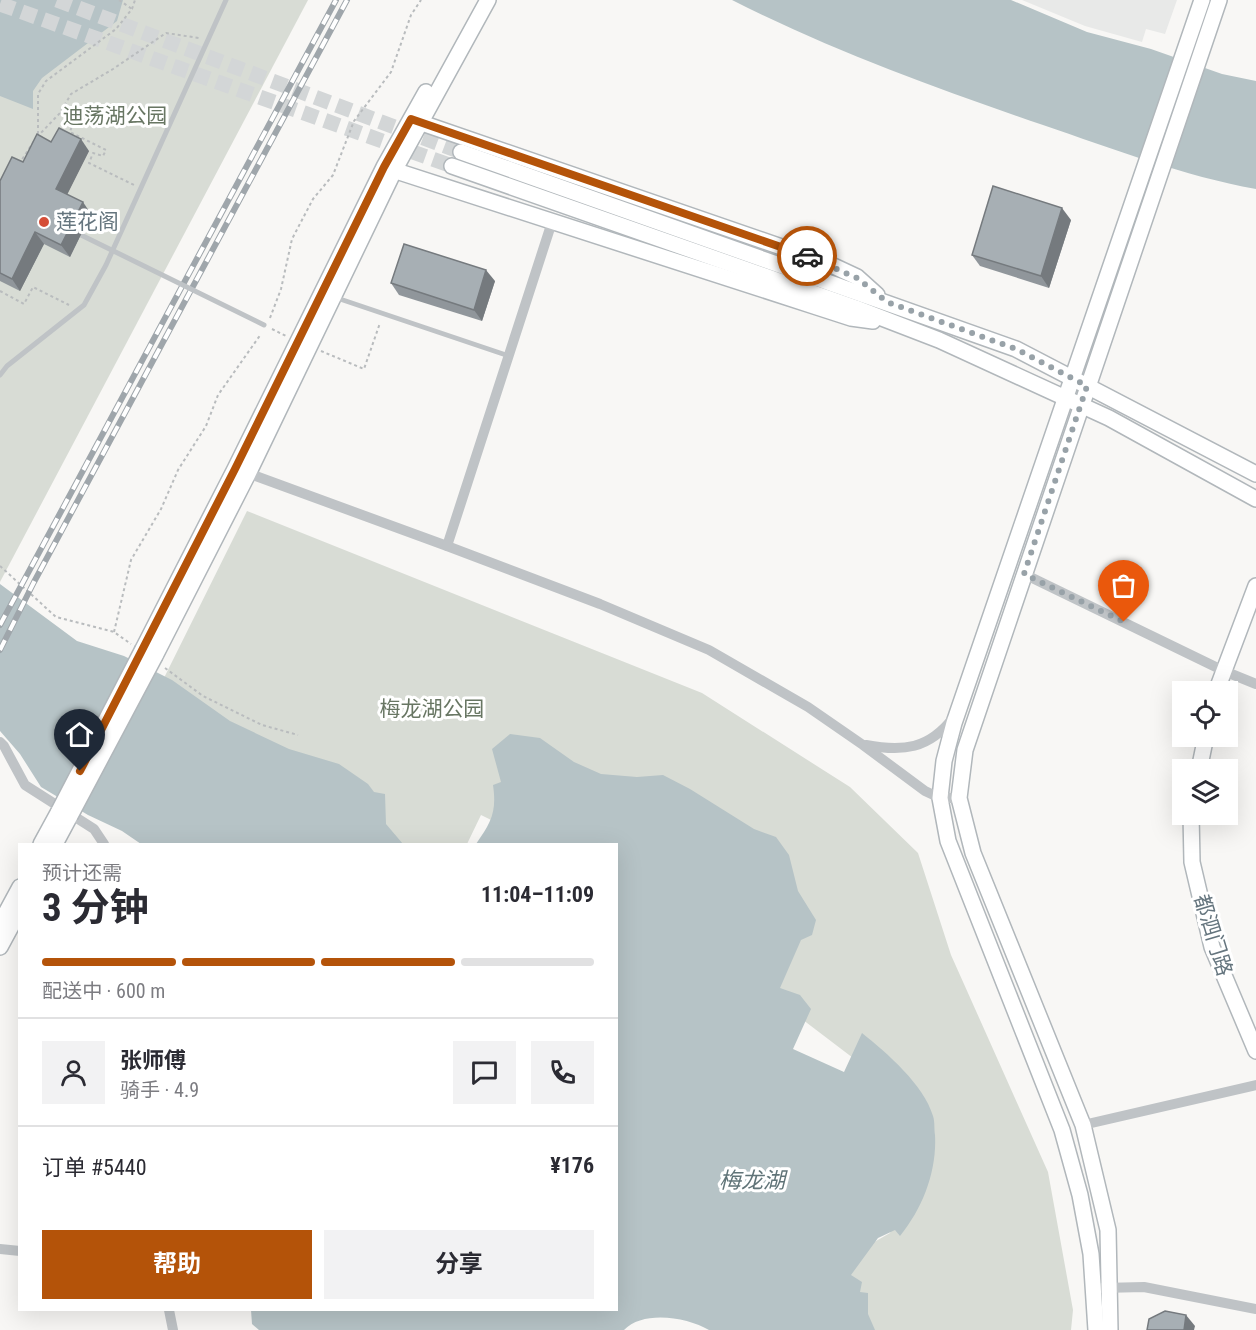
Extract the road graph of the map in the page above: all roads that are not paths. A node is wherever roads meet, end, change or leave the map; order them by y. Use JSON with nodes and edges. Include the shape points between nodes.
{"nodes":[{"id":1,"x":226,"y":0,"type":"edge"},
{"id":2,"x":477,"y":0,"type":"edge"},
{"id":3,"x":488,"y":0,"type":"edge"},
{"id":4,"x":1202,"y":0,"type":"edge"},
{"id":5,"x":1219,"y":0,"type":"edge"},
{"id":6,"x":1193,"y":52,"type":"junction"},
{"id":7,"x":416,"y":121,"type":"junction"},
{"id":8,"x":461,"y":152,"type":"tunnel mouth"},
{"id":9,"x":452,"y":166,"type":"tunnel mouth"},
{"id":10,"x":389,"y":169,"type":"junction"},
{"id":11,"x":1149,"y":182,"type":"junction"},
{"id":12,"x":552,"y":222,"type":"junction"},
{"id":13,"x":81,"y":235,"type":"dead end"},
{"id":14,"x":333,"y":297,"type":"junction"},
{"id":15,"x":887,"y":302,"type":"junction"},
{"id":16,"x":264,"y":325,"type":"dead end"},
{"id":17,"x":904,"y":326,"type":"junction"},
{"id":18,"x":509,"y":357,"type":"junction"},
{"id":19,"x":0,"y":375,"type":"edge"},
{"id":20,"x":1072,"y":378,"type":"junction"},
{"id":21,"x":1087,"y":386,"type":"junction"},
{"id":22,"x":1065,"y":398,"type":"junction"},
{"id":23,"x":1080,"y":405,"type":"junction"},
{"id":24,"x":242,"y":471,"type":"junction"},
{"id":25,"x":1256,"y":474,"type":"edge"},
{"id":26,"x":1256,"y":499,"type":"edge"},
{"id":27,"x":447,"y":546,"type":"junction"},
{"id":28,"x":1024,"y":574,"type":"junction"},
{"id":29,"x":1256,"y":586,"type":"edge"},
{"id":30,"x":1224,"y":671,"type":"junction"},
{"id":31,"x":1220,"y":681,"type":"edge"},
{"id":32,"x":1256,"y":684,"type":"edge"},
{"id":33,"x":958,"y":710,"type":"junction"},
{"id":34,"x":0,"y":742,"type":"edge"},
{"id":35,"x":863,"y":745,"type":"junction"},
{"id":36,"x":940,"y":798,"type":"junction"},
{"id":37,"x":959,"y":798,"type":"junction"},
{"id":38,"x":64,"y":814,"type":"junction"},
{"id":39,"x":1191,"y":825,"type":"edge"},
{"id":40,"x":42,"y":843,"type":"edge"},
{"id":41,"x":55,"y":843,"type":"edge"},
{"id":42,"x":103,"y":843,"type":"edge"},
{"id":43,"x":18,"y":891,"type":"edge"},
{"id":44,"x":18,"y":914,"type":"edge"},
{"id":45,"x":0,"y":924,"type":"edge"},
{"id":46,"x":0,"y":947,"type":"edge"},
{"id":47,"x":1256,"y":1051,"type":"edge"},
{"id":48,"x":1256,"y":1085,"type":"edge"},
{"id":49,"x":1083,"y":1125,"type":"junction"},
{"id":50,"x":0,"y":1249,"type":"edge"},
{"id":51,"x":18,"y":1251,"type":"edge"},
{"id":52,"x":1109,"y":1287,"type":"junction"},
{"id":53,"x":1093,"y":1290,"type":"junction"},
{"id":54,"x":1256,"y":1309,"type":"edge"},
{"id":55,"x":169,"y":1311,"type":"edge"},
{"id":56,"x":173,"y":1330,"type":"edge"},
{"id":57,"x":1096,"y":1330,"type":"edge"},
{"id":58,"x":1110,"y":1330,"type":"edge"}],
"edges":[{"from":1,"to":19,"type":"lane","via":[[106,265],[84,305]]},
{"from":2,"to":7,"type":"main road"},
{"from":3,"to":7,"type":"main road"},
{"from":4,"to":6,"type":"main road"},
{"from":5,"to":6,"type":"main road"},
{"from":6,"to":11,"type":"main road"},
{"from":7,"to":10,"type":"main road"},
{"from":7,"to":15,"type":"main road","via":[[825,262],[857,278]]},
{"from":8,"to":15,"type":"main road"},
{"from":9,"to":17,"type":"main road"},
{"from":10,"to":12,"type":"main road"},
{"from":10,"to":14,"type":"main road"},
{"from":10,"to":24,"type":"main road"},
{"from":11,"to":20,"type":"main road"},
{"from":11,"to":21,"type":"main road"},
{"from":12,"to":17,"type":"main road","via":[[851,318]]},
{"from":12,"to":18,"type":"street"},
{"from":13,"to":16,"type":"lane","bridge":true},
{"from":14,"to":18,"type":"lane"},
{"from":14,"to":24,"type":"main road"},
{"from":15,"to":20,"type":"main road","via":[[1016,349]]},
{"from":17,"to":22,"type":"main road"},
{"from":18,"to":27,"type":"street"},
{"from":20,"to":21,"type":"main road"},
{"from":20,"to":22,"type":"main road"},
{"from":21,"to":23,"type":"main road"},
{"from":21,"to":25,"type":"main road"},
{"from":22,"to":23,"type":"main road"},
{"from":22,"to":33,"type":"main road"},
{"from":23,"to":26,"type":"main road"},
{"from":23,"to":28,"type":"main road"},
{"from":24,"to":27,"type":"street"},
{"from":24,"to":38,"type":"main road","bridge":true},
{"from":27,"to":35,"type":"street","via":[[709,650],[808,707]]},
{"from":28,"to":30,"type":"street"},
{"from":28,"to":37,"type":"main road","via":[[965,750]]},
{"from":29,"to":30,"type":"main road"},
{"from":30,"to":31,"type":"main road"},
{"from":30,"to":32,"type":"street"},
{"from":33,"to":35,"type":"street","via":[[942,732],[925,742],[888,749]]},
{"from":33,"to":36,"type":"main road","via":[[944,761]]},
{"from":34,"to":42,"type":"street","via":[[25,785],[94,829]]},
{"from":35,"to":36,"type":"street"},
{"from":36,"to":37,"type":"street"},
{"from":36,"to":53,"type":"main road","via":[[948,841],[1062,1130],[1080,1195]]},
{"from":37,"to":49,"type":"main road","via":[[973,853]]},
{"from":38,"to":40,"type":"main road"},
{"from":38,"to":41,"type":"main road"},
{"from":39,"to":47,"type":"main road","name":"都泗门路","via":[[1192,861],[1212,947]]},
{"from":43,"to":45,"type":"main road"},
{"from":44,"to":46,"type":"main road"},
{"from":48,"to":49,"type":"street"},
{"from":49,"to":52,"type":"main road","via":[[1108,1230]]},
{"from":50,"to":51,"type":"street"},
{"from":52,"to":53,"type":"street"},
{"from":52,"to":54,"type":"street","via":[[1144,1287]]},
{"from":52,"to":58,"type":"main road"},
{"from":53,"to":57,"type":"main road"},
{"from":55,"to":56,"type":"street"}]}
